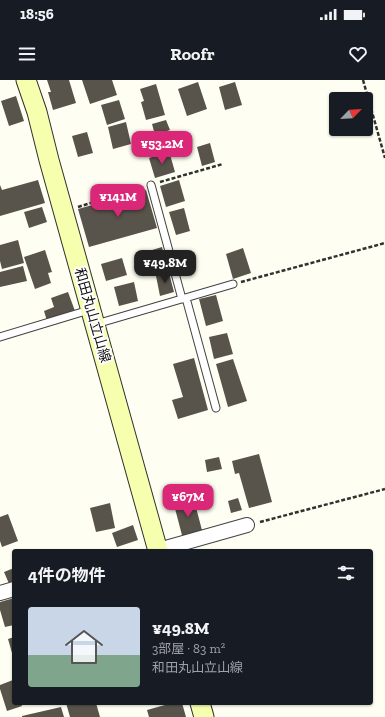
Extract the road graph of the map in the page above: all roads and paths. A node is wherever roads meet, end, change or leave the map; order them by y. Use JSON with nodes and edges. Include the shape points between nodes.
{"nodes":[{"id":1,"x":26,"y":80,"type":"edge"},
{"id":2,"x":363,"y":80,"type":"edge"},
{"id":3,"x":385,"y":158,"type":"edge"},
{"id":4,"x":151,"y":185,"type":"dead end"},
{"id":5,"x":385,"y":243,"type":"edge"},
{"id":6,"x":233,"y":284,"type":"joint"},
{"id":7,"x":184,"y":298,"type":"junction"},
{"id":8,"x":93,"y":317,"type":"junction"},
{"id":9,"x":0,"y":337,"type":"edge"},
{"id":10,"x":216,"y":408,"type":"dead end"},
{"id":11,"x":385,"y":489,"type":"edge"},
{"id":12,"x":247,"y":526,"type":"joint"},
{"id":13,"x":156,"y":549,"type":"edge"},
{"id":14,"x":164,"y":549,"type":"edge"},
{"id":15,"x":12,"y":590,"type":"edge"},
{"id":16,"x":0,"y":593,"type":"edge"},
{"id":17,"x":201,"y":705,"type":"edge"},
{"id":18,"x":204,"y":717,"type":"edge"}],
"edges":[{"from":1,"to":8,"type":"main road","name":"和田丸山立山線"},
{"from":2,"to":3,"type":"path"},
{"from":4,"to":7,"type":"lane"},
{"from":5,"to":6,"type":"path"},
{"from":6,"to":7,"type":"lane"},
{"from":7,"to":8,"type":"lane"},
{"from":7,"to":10,"type":"lane"},
{"from":8,"to":9,"type":"lane"},
{"from":8,"to":13,"type":"main road","name":"和田丸山立山線"},
{"from":11,"to":12,"type":"path"},
{"from":12,"to":14,"type":"street"},
{"from":15,"to":16,"type":"street"},
{"from":17,"to":18,"type":"main road"}]}
